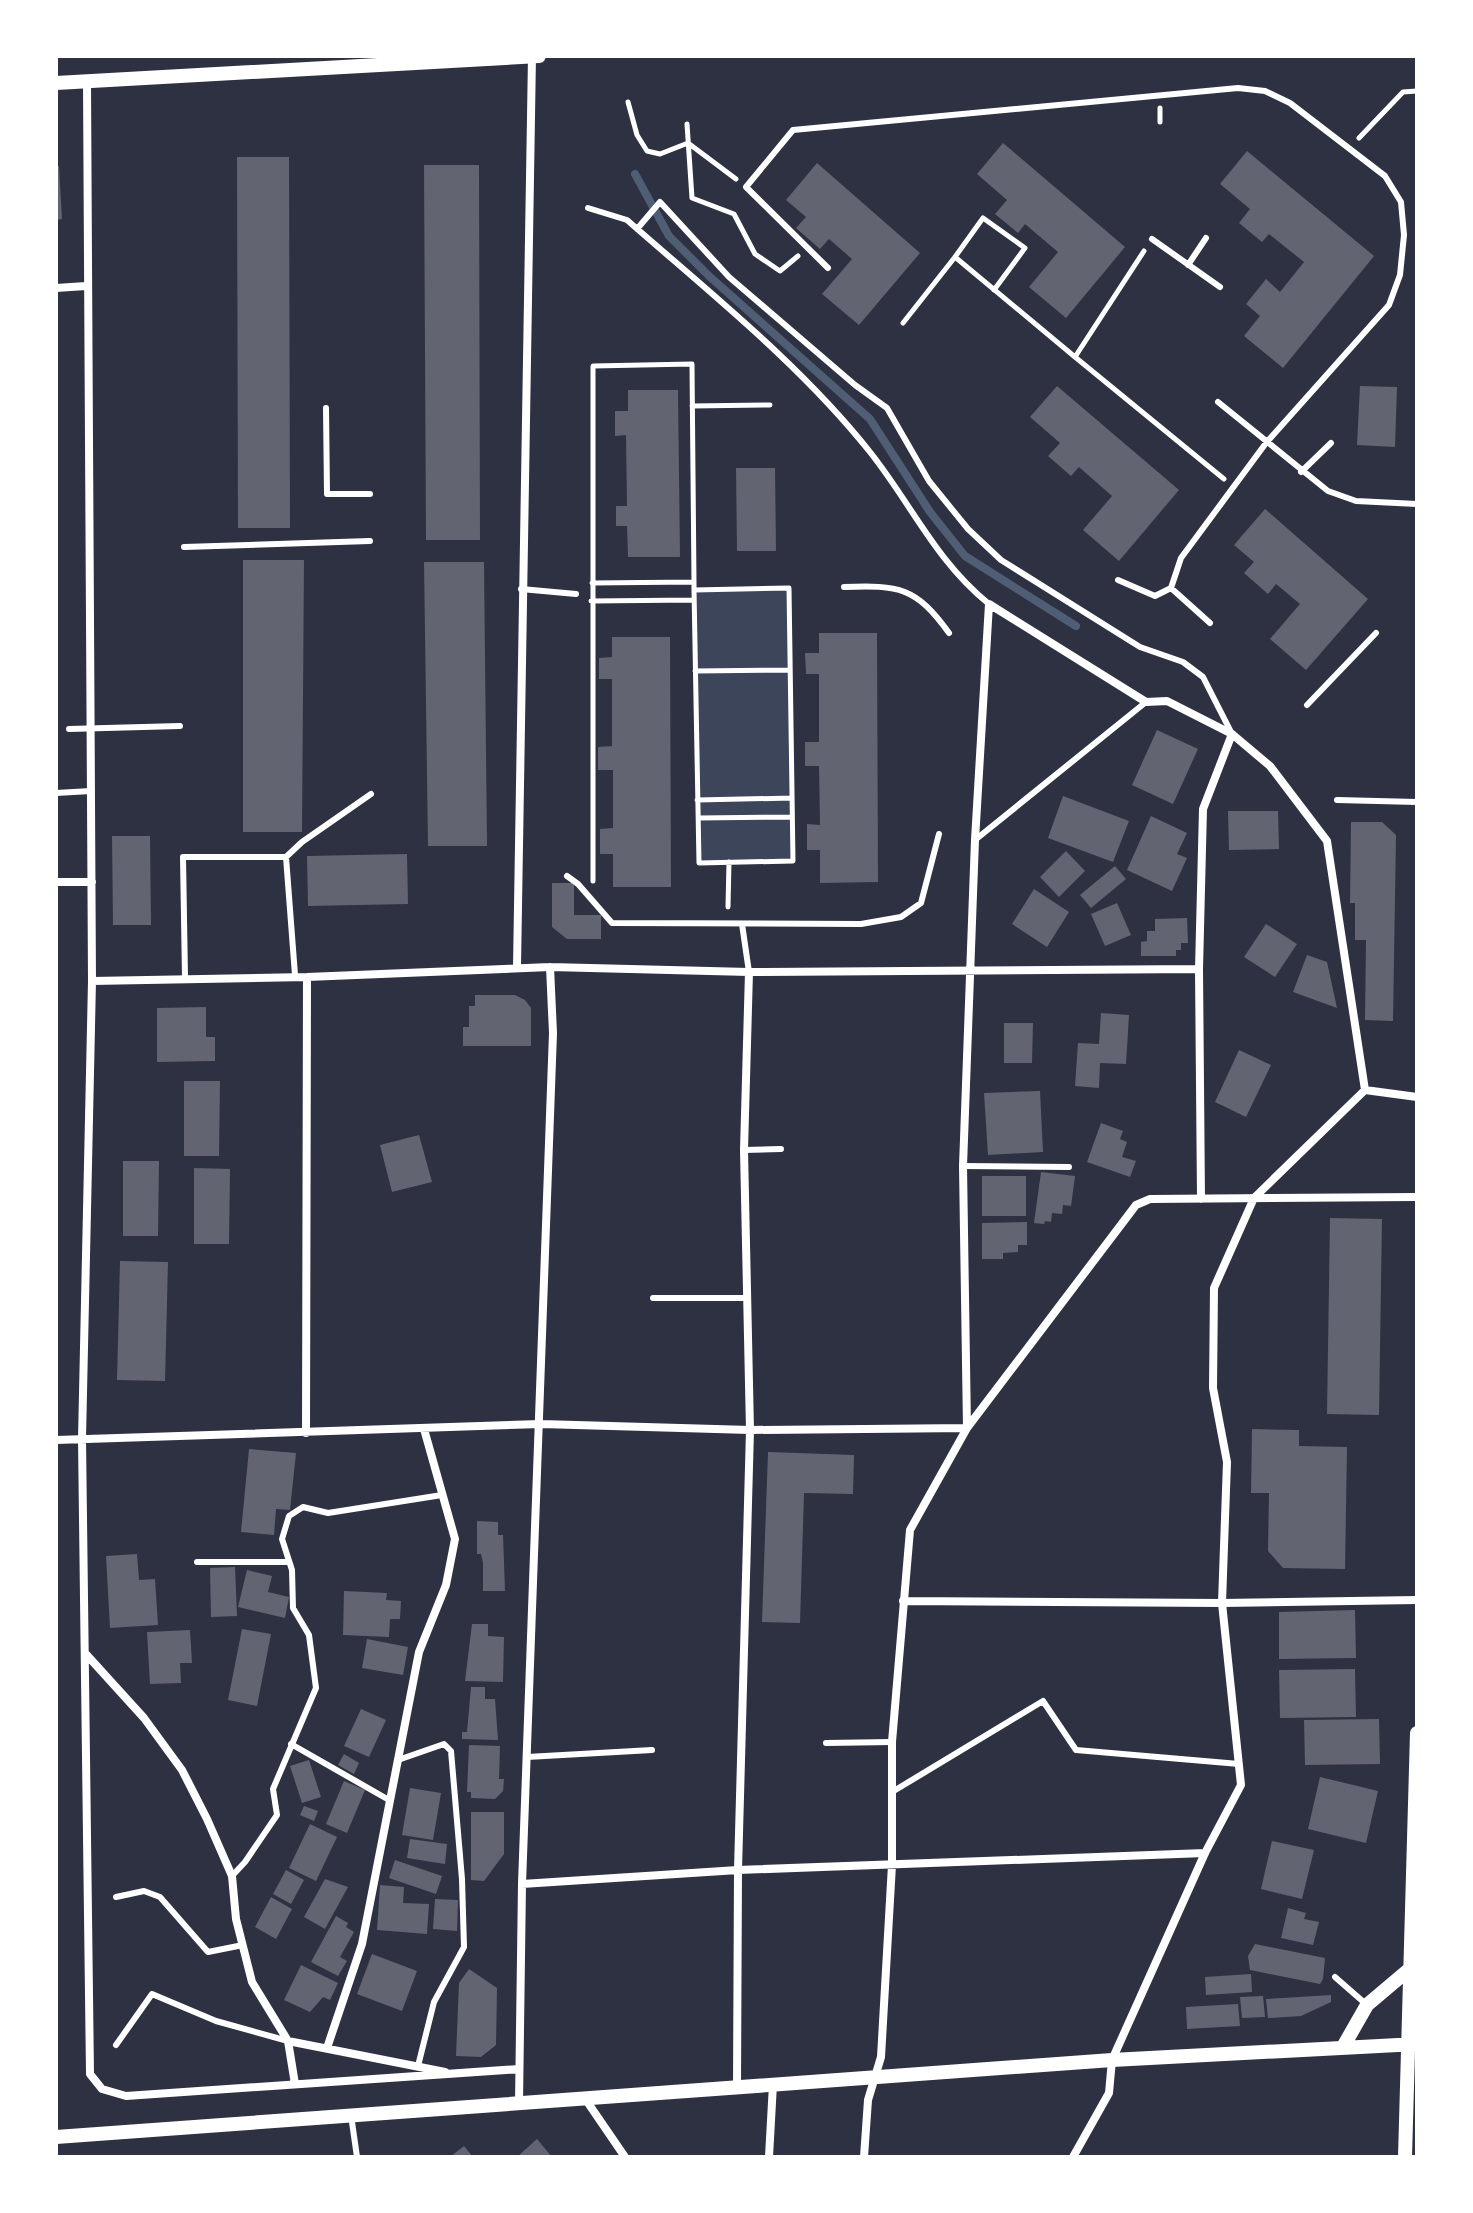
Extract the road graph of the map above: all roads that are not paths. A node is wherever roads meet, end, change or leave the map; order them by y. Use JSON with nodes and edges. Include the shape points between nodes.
{"nodes":[{"id":1,"x":532,"y":56,"type":"edge"},
{"id":2,"x":539,"y":56,"type":"edge"},
{"id":3,"x":87,"y":81,"type":"junction"},
{"id":4,"x":56,"y":83,"type":"edge"},
{"id":5,"x":588,"y":208,"type":"dead end"},
{"id":6,"x":637,"y":229,"type":"junction"},
{"id":7,"x":1206,"y":238,"type":"dead end"},
{"id":8,"x":1152,"y":239,"type":"road end"},
{"id":9,"x":1188,"y":265,"type":"junction"},
{"id":10,"x":828,"y":268,"type":"dead end"},
{"id":11,"x":86,"y":286,"type":"junction"},
{"id":12,"x":1220,"y":287,"type":"dead end"},
{"id":13,"x":56,"y":288,"type":"edge"},
{"id":14,"x":1218,"y":402,"type":"dead end"},
{"id":15,"x":326,"y":408,"type":"dead end"},
{"id":16,"x":1266,"y":443,"type":"junction"},
{"id":17,"x":1331,"y":443,"type":"dead end"},
{"id":18,"x":1301,"y":472,"type":"junction"},
{"id":19,"x":370,"y":494,"type":"dead end"},
{"id":20,"x":1417,"y":504,"type":"edge"},
{"id":21,"x":370,"y":541,"type":"dead end"},
{"id":22,"x":184,"y":547,"type":"dead end"},
{"id":23,"x":1118,"y":580,"type":"dead end"},
{"id":24,"x":844,"y":587,"type":"dead end"},
{"id":25,"x":1171,"y":588,"type":"junction"},
{"id":26,"x":521,"y":589,"type":"junction"},
{"id":27,"x":576,"y":594,"type":"dead end"},
{"id":28,"x":989,"y":604,"type":"junction"},
{"id":29,"x":1210,"y":623,"type":"dead end"},
{"id":30,"x":949,"y":633,"type":"dead end"},
{"id":31,"x":1376,"y":633,"type":"dead end"},
{"id":32,"x":1146,"y":702,"type":"junction"},
{"id":33,"x":1307,"y":705,"type":"dead end"},
{"id":34,"x":180,"y":726,"type":"dead end"},
{"id":35,"x":69,"y":729,"type":"dead end"},
{"id":36,"x":89,"y":729,"type":"junction"},
{"id":37,"x":1232,"y":734,"type":"junction"},
{"id":38,"x":91,"y":791,"type":"junction"},
{"id":39,"x":56,"y":793,"type":"edge"},
{"id":40,"x":371,"y":794,"type":"dead end"},
{"id":41,"x":1337,"y":800,"type":"dead end"},
{"id":42,"x":1417,"y":802,"type":"edge"},
{"id":43,"x":939,"y":834,"type":"dead end"},
{"id":44,"x":975,"y":840,"type":"junction"},
{"id":45,"x":286,"y":857,"type":"junction"},
{"id":46,"x":567,"y":876,"type":"dead end"},
{"id":47,"x":56,"y":882,"type":"edge"},
{"id":48,"x":92,"y":882,"type":"junction"},
{"id":49,"x":742,"y":924,"type":"junction"},
{"id":50,"x":517,"y":967,"type":"junction"},
{"id":51,"x":550,"y":967,"type":"junction"},
{"id":52,"x":1199,"y":969,"type":"junction"},
{"id":53,"x":970,"y":970,"type":"junction"},
{"id":54,"x":749,"y":972,"type":"junction"},
{"id":55,"x":295,"y":975,"type":"junction"},
{"id":56,"x":307,"y":977,"type":"junction"},
{"id":57,"x":185,"y":978,"type":"junction"},
{"id":58,"x":92,"y":981,"type":"junction"},
{"id":59,"x":1365,"y":1090,"type":"junction"},
{"id":60,"x":1417,"y":1097,"type":"edge"},
{"id":61,"x":781,"y":1149,"type":"dead end"},
{"id":62,"x":744,"y":1150,"type":"junction"},
{"id":63,"x":963,"y":1166,"type":"junction"},
{"id":64,"x":1069,"y":1167,"type":"dead end"},
{"id":65,"x":1417,"y":1197,"type":"edge"},
{"id":66,"x":1254,"y":1198,"type":"junction"},
{"id":67,"x":1201,"y":1199,"type":"junction"},
{"id":68,"x":653,"y":1298,"type":"dead end"},
{"id":69,"x":747,"y":1298,"type":"junction"},
{"id":70,"x":541,"y":1424,"type":"junction"},
{"id":71,"x":967,"y":1428,"type":"junction"},
{"id":72,"x":424,"y":1429,"type":"junction"},
{"id":73,"x":750,"y":1430,"type":"junction"},
{"id":74,"x":306,"y":1433,"type":"junction"},
{"id":75,"x":82,"y":1439,"type":"junction"},
{"id":76,"x":56,"y":1440,"type":"edge"},
{"id":77,"x":442,"y":1495,"type":"junction"},
{"id":78,"x":197,"y":1562,"type":"dead end"},
{"id":79,"x":289,"y":1562,"type":"junction"},
{"id":80,"x":1417,"y":1600,"type":"edge"},
{"id":81,"x":903,"y":1601,"type":"junction"},
{"id":82,"x":1222,"y":1603,"type":"junction"},
{"id":83,"x":85,"y":1653,"type":"junction"},
{"id":84,"x":1417,"y":1733,"type":"edge"},
{"id":85,"x":892,"y":1742,"type":"junction"},
{"id":86,"x":826,"y":1743,"type":"dead end"},
{"id":87,"x":291,"y":1744,"type":"junction"},
{"id":88,"x":652,"y":1750,"type":"dead end"},
{"id":89,"x":527,"y":1757,"type":"junction"},
{"id":90,"x":396,"y":1761,"type":"junction"},
{"id":91,"x":1239,"y":1764,"type":"junction"},
{"id":92,"x":892,"y":1792,"type":"junction"},
{"id":93,"x":389,"y":1800,"type":"junction"},
{"id":94,"x":1205,"y":1853,"type":"junction"},
{"id":95,"x":892,"y":1865,"type":"junction"},
{"id":96,"x":738,"y":1870,"type":"junction"},
{"id":97,"x":232,"y":1876,"type":"junction"},
{"id":98,"x":522,"y":1884,"type":"junction"},
{"id":99,"x":116,"y":1897,"type":"dead end"},
{"id":100,"x":243,"y":1945,"type":"junction"},
{"id":101,"x":1415,"y":1970,"type":"edge"},
{"id":102,"x":1335,"y":1977,"type":"dead end"},
{"id":103,"x":1367,"y":2005,"type":"junction"},
{"id":104,"x":288,"y":2041,"type":"junction"},
{"id":105,"x":1414,"y":2044,"type":"edge"},
{"id":106,"x":116,"y":2045,"type":"dead end"},
{"id":107,"x":1343,"y":2047,"type":"junction"},
{"id":108,"x":327,"y":2048,"type":"junction"},
{"id":109,"x":1112,"y":2060,"type":"junction"},
{"id":110,"x":418,"y":2066,"type":"junction"},
{"id":111,"x":519,"y":2069,"type":"junction"},
{"id":112,"x":457,"y":2074,"type":"junction"},
{"id":113,"x":874,"y":2076,"type":"junction"},
{"id":114,"x":295,"y":2084,"type":"junction"},
{"id":115,"x":773,"y":2084,"type":"junction"},
{"id":116,"x":737,"y":2087,"type":"junction"},
{"id":117,"x":586,"y":2100,"type":"junction"},
{"id":118,"x":519,"y":2103,"type":"junction"},
{"id":119,"x":351,"y":2115,"type":"junction"},
{"id":120,"x":56,"y":2137,"type":"edge"},
{"id":121,"x":357,"y":2157,"type":"edge"},
{"id":122,"x":625,"y":2157,"type":"edge"},
{"id":123,"x":769,"y":2157,"type":"edge"},
{"id":124,"x":864,"y":2157,"type":"edge"},
{"id":125,"x":1073,"y":2157,"type":"edge"},
{"id":126,"x":1405,"y":2157,"type":"edge"}],
"edges":[{"from":1,"to":2,"type":"street"},
{"from":1,"to":3,"type":"street"},
{"from":1,"to":26,"type":"street"},
{"from":3,"to":4,"type":"street"},
{"from":3,"to":11,"type":"street"},
{"from":5,"to":6,"type":"lane","via":[[627,220]]},
{"from":6,"to":28,"type":"lane","via":[[808,383],[870,452],[958,578]]},
{"from":6,"to":37,"type":"lane","via":[[660,202],[729,277],[887,408],[929,481],[1001,560],[1140,647],[1183,662],[1203,677]]},
{"from":7,"to":9,"type":"lane"},
{"from":8,"to":9,"type":"lane"},
{"from":9,"to":12,"type":"lane"},
{"from":10,"to":16,"type":"lane","via":[[746,187],[793,130],[1238,88],[1265,91],[1290,103],[1385,176],[1401,202],[1404,235],[1400,275],[1389,305]]},
{"from":11,"to":13,"type":"street"},
{"from":11,"to":36,"type":"street"},
{"from":14,"to":16,"type":"lane"},
{"from":15,"to":19,"type":"lane","via":[[327,494]]},
{"from":16,"to":18,"type":"lane"},
{"from":16,"to":25,"type":"lane","via":[[1181,558]]},
{"from":17,"to":18,"type":"lane"},
{"from":18,"to":20,"type":"lane","via":[[1328,491],[1356,501]]},
{"from":21,"to":22,"type":"lane"},
{"from":23,"to":25,"type":"lane","via":[[1155,596]]},
{"from":24,"to":30,"type":"lane","via":[[883,585],[912,592]]},
{"from":25,"to":29,"type":"lane"},
{"from":26,"to":27,"type":"lane"},
{"from":26,"to":50,"type":"street"},
{"from":28,"to":32,"type":"street"},
{"from":28,"to":44,"type":"street"},
{"from":31,"to":33,"type":"lane"},
{"from":32,"to":37,"type":"street","via":[[1167,701]]},
{"from":32,"to":44,"type":"lane"},
{"from":34,"to":36,"type":"lane"},
{"from":35,"to":36,"type":"lane"},
{"from":36,"to":38,"type":"street"},
{"from":37,"to":52,"type":"street","via":[[1203,809]]},
{"from":37,"to":59,"type":"street","via":[[1270,766],[1327,841]]},
{"from":38,"to":39,"type":"lane"},
{"from":38,"to":48,"type":"street"},
{"from":40,"to":45,"type":"lane"},
{"from":41,"to":42,"type":"lane"},
{"from":43,"to":49,"type":"lane","via":[[921,903],[901,917],[861,924]]},
{"from":44,"to":53,"type":"street"},
{"from":45,"to":55,"type":"lane"},
{"from":45,"to":57,"type":"lane","via":[[183,857]]},
{"from":46,"to":49,"type":"lane","via":[[612,923]]},
{"from":47,"to":48,"type":"street"},
{"from":48,"to":58,"type":"street"},
{"from":49,"to":54,"type":"lane"},
{"from":50,"to":51,"type":"street"},
{"from":50,"to":56,"type":"street"},
{"from":51,"to":54,"type":"street"},
{"from":51,"to":70,"type":"street","via":[[553,1033]]},
{"from":52,"to":53,"type":"street"},
{"from":52,"to":67,"type":"street"},
{"from":53,"to":54,"type":"street"},
{"from":53,"to":63,"type":"street"},
{"from":54,"to":62,"type":"street"},
{"from":55,"to":56,"type":"street"},
{"from":55,"to":57,"type":"street"},
{"from":56,"to":74,"type":"street"},
{"from":57,"to":58,"type":"street"},
{"from":58,"to":75,"type":"street"},
{"from":59,"to":60,"type":"street"},
{"from":59,"to":66,"type":"street"},
{"from":61,"to":62,"type":"lane"},
{"from":62,"to":69,"type":"street"},
{"from":63,"to":64,"type":"lane"},
{"from":63,"to":71,"type":"street"},
{"from":65,"to":66,"type":"street"},
{"from":66,"to":67,"type":"street"},
{"from":66,"to":82,"type":"street","via":[[1214,1288],[1213,1388],[1227,1462]]},
{"from":67,"to":71,"type":"street","via":[[1150,1199],[1136,1205]]},
{"from":68,"to":69,"type":"lane"},
{"from":69,"to":73,"type":"street"},
{"from":70,"to":72,"type":"street"},
{"from":70,"to":73,"type":"street"},
{"from":70,"to":89,"type":"street"},
{"from":71,"to":73,"type":"street"},
{"from":71,"to":81,"type":"street","via":[[910,1530]]},
{"from":72,"to":74,"type":"street"},
{"from":72,"to":77,"type":"street"},
{"from":73,"to":96,"type":"street"},
{"from":74,"to":75,"type":"street"},
{"from":75,"to":76,"type":"street"},
{"from":75,"to":83,"type":"street"},
{"from":77,"to":79,"type":"lane","via":[[328,1513],[303,1507],[289,1516],[282,1539]]},
{"from":77,"to":90,"type":"street","via":[[455,1539],[446,1585],[419,1652]]},
{"from":78,"to":79,"type":"lane"},
{"from":79,"to":87,"type":"lane","via":[[293,1608],[309,1635],[316,1688]]},
{"from":80,"to":82,"type":"street"},
{"from":81,"to":82,"type":"street"},
{"from":81,"to":85,"type":"street"},
{"from":82,"to":91,"type":"street"},
{"from":83,"to":97,"type":"street","via":[[182,1770]]},
{"from":83,"to":114,"type":"street","via":[[90,2074],[102,2089],[126,2096]]},
{"from":84,"to":101,"type":"street"},
{"from":85,"to":86,"type":"lane"},
{"from":85,"to":92,"type":"street"},
{"from":87,"to":93,"type":"lane"},
{"from":87,"to":97,"type":"lane","via":[[273,1789],[277,1815]]},
{"from":88,"to":89,"type":"lane"},
{"from":89,"to":98,"type":"street"},
{"from":90,"to":93,"type":"street"},
{"from":90,"to":110,"type":"lane","via":[[444,1744],[451,1751],[462,1879],[464,1947],[434,2002]]},
{"from":91,"to":92,"type":"lane","via":[[1076,1750],[1043,1701]]},
{"from":91,"to":94,"type":"street","via":[[1241,1785]]},
{"from":92,"to":95,"type":"street"},
{"from":93,"to":108,"type":"street","via":[[362,1944]]},
{"from":94,"to":95,"type":"street"},
{"from":94,"to":109,"type":"street"},
{"from":95,"to":96,"type":"street"},
{"from":95,"to":113,"type":"street","via":[[881,2057]]},
{"from":96,"to":98,"type":"street"},
{"from":96,"to":116,"type":"street"},
{"from":97,"to":100,"type":"street"},
{"from":98,"to":111,"type":"street"},
{"from":99,"to":100,"type":"lane","via":[[144,1891],[160,1897],[208,1952]]},
{"from":100,"to":104,"type":"street","via":[[252,1982]]},
{"from":101,"to":103,"type":"street"},
{"from":101,"to":105,"type":"street"},
{"from":102,"to":103,"type":"lane"},
{"from":103,"to":107,"type":"street"},
{"from":104,"to":106,"type":"lane","via":[[216,2021],[152,1994]]},
{"from":104,"to":108,"type":"street"},
{"from":104,"to":114,"type":"street"},
{"from":105,"to":107,"type":"street"},
{"from":105,"to":126,"type":"street"},
{"from":107,"to":109,"type":"street"},
{"from":108,"to":110,"type":"street"},
{"from":109,"to":113,"type":"street"},
{"from":109,"to":125,"type":"street","via":[[1109,2093]]},
{"from":110,"to":112,"type":"street"},
{"from":111,"to":112,"type":"street"},
{"from":111,"to":118,"type":"street"},
{"from":112,"to":114,"type":"street"},
{"from":113,"to":115,"type":"street"},
{"from":113,"to":124,"type":"street"},
{"from":115,"to":116,"type":"street"},
{"from":115,"to":123,"type":"street"},
{"from":116,"to":117,"type":"street"},
{"from":117,"to":118,"type":"street"},
{"from":117,"to":122,"type":"street"},
{"from":118,"to":119,"type":"street"},
{"from":119,"to":120,"type":"street"},
{"from":119,"to":121,"type":"lane"}]}
